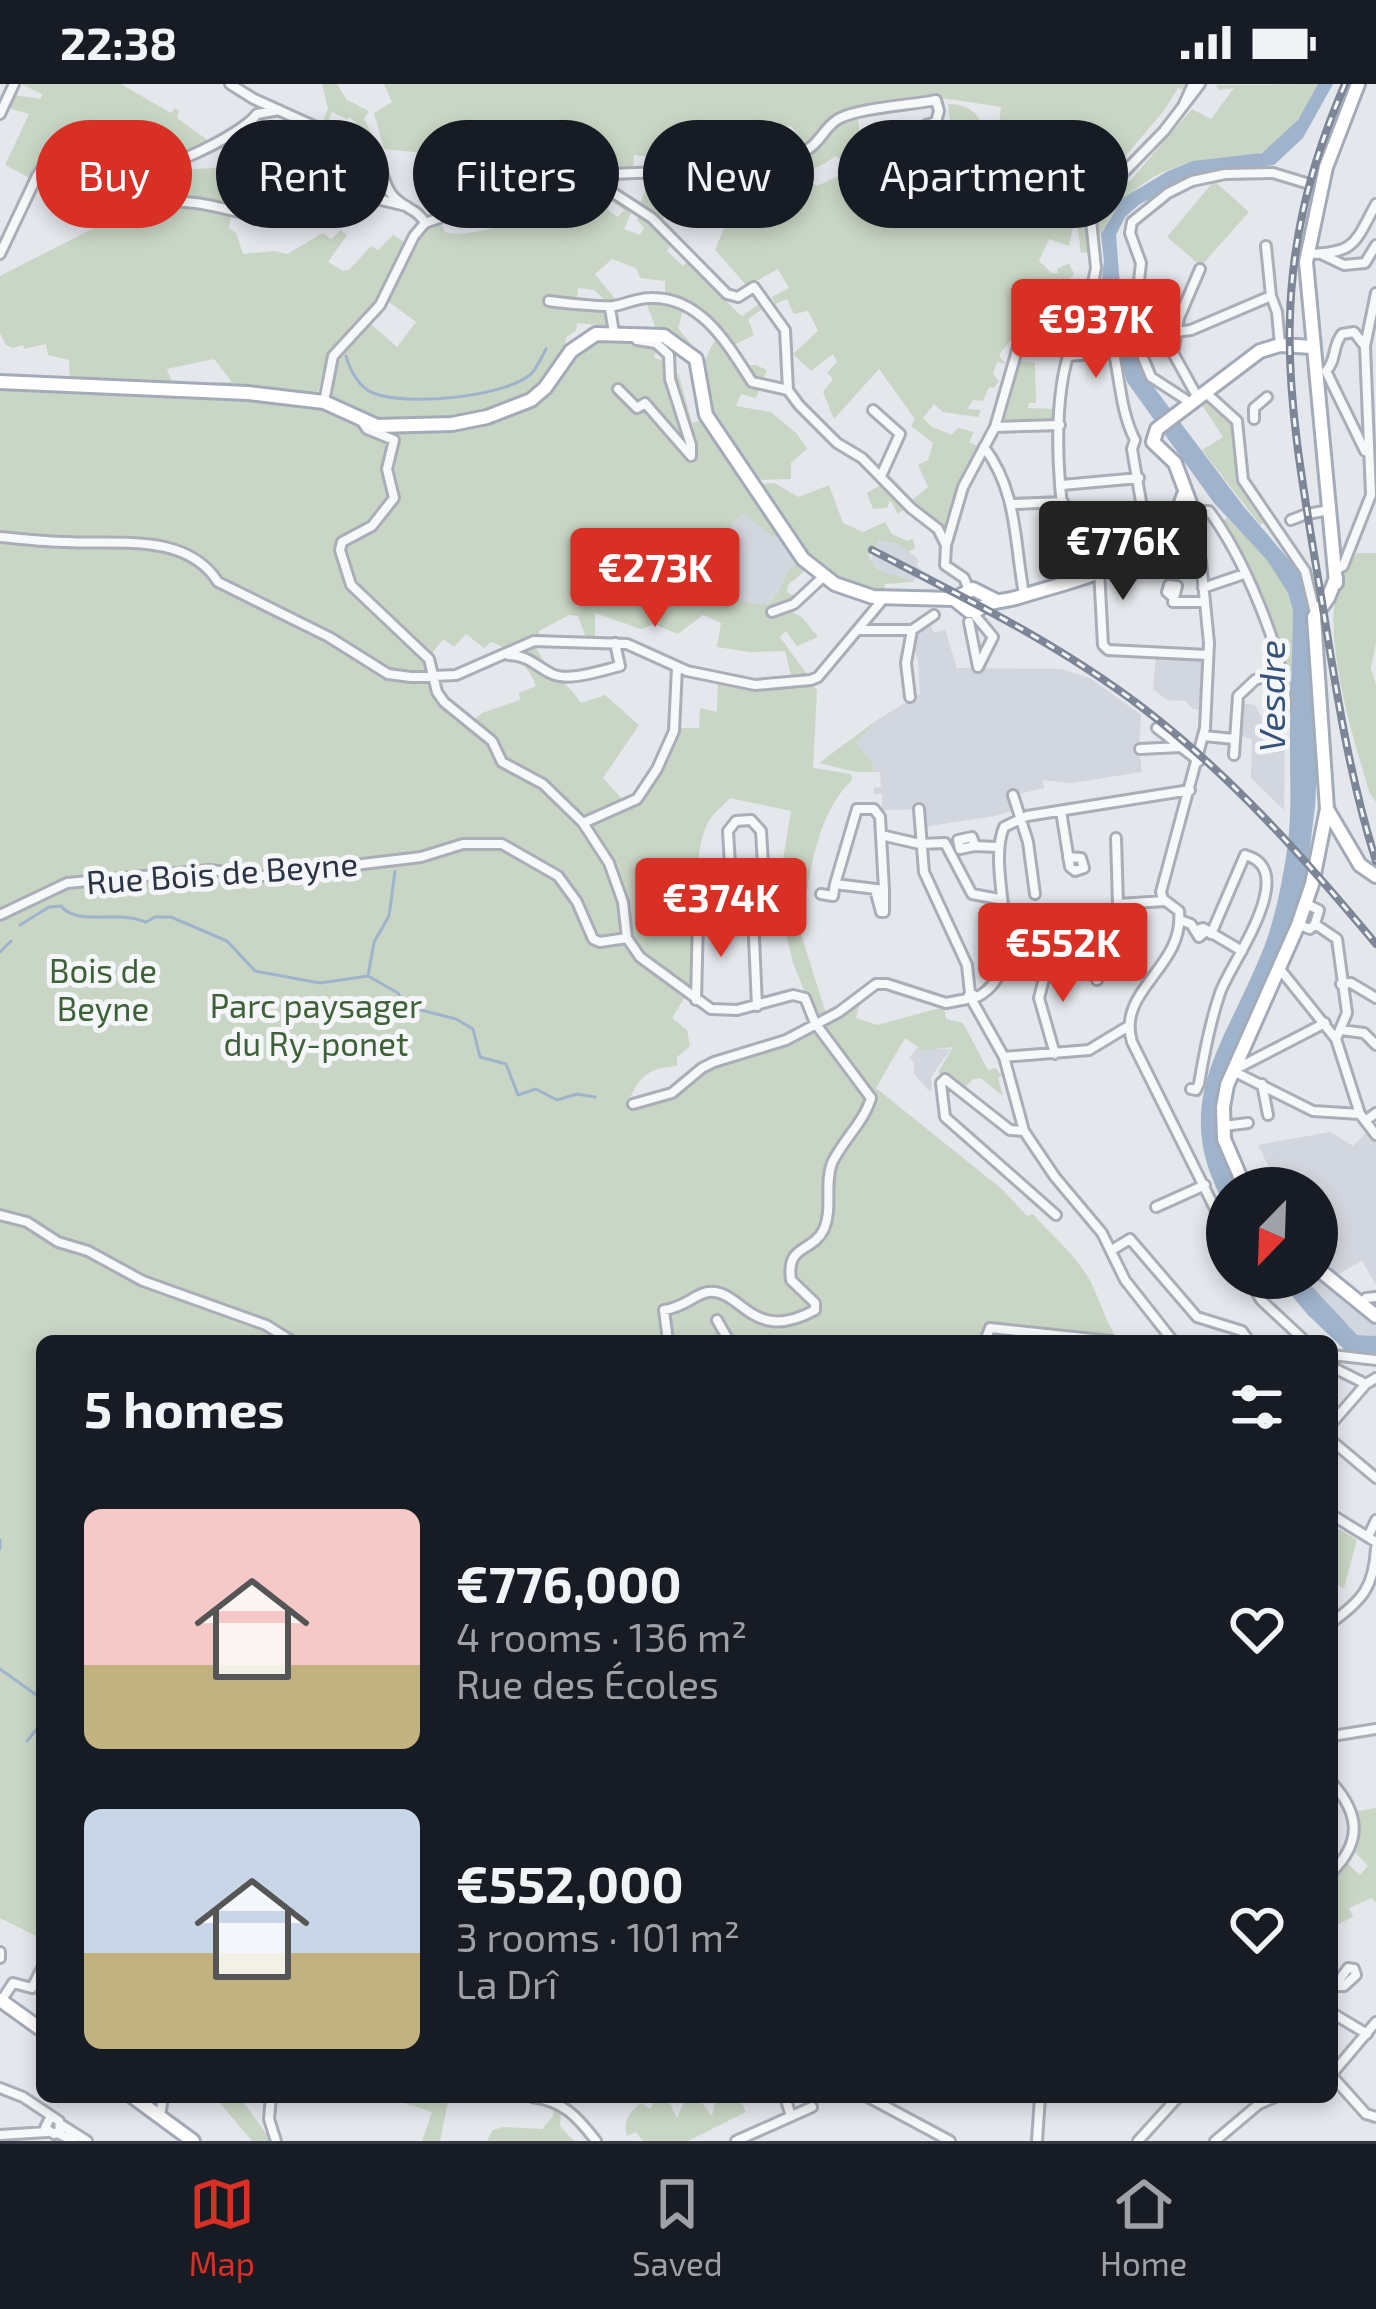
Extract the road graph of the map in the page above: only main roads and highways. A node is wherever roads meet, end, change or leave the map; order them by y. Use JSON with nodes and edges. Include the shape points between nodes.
{"nodes":[{"id":1,"x":1358,"y":84,"type":"edge"},
{"id":2,"x":1312,"y":346,"type":"junction"},
{"id":3,"x":0,"y":382,"type":"edge"},
{"id":4,"x":1327,"y":817,"type":"junction"},
{"id":5,"x":1376,"y":876,"type":"edge"},
{"id":6,"x":1234,"y":1167,"type":"edge"},
{"id":7,"x":1338,"y":1287,"type":"edge"},
{"id":8,"x":1376,"y":1316,"type":"edge"},
{"id":9,"x":1,"y":2000,"type":"edge"},
{"id":10,"x":36,"y":2026,"type":"edge"},
{"id":11,"x":141,"y":2103,"type":"edge"},
{"id":12,"x":175,"y":2136,"type":"edge"},
{"id":13,"x":194,"y":2141,"type":"edge"}],
"edges":[{"from":1,"to":2,"type":"main road","via":[[1313,185],[1306,290]]},
{"from":2,"to":3,"type":"main road","via":[[1260,351],[1159,428],[1153,442],[1175,463],[1186,511],[1152,527],[1133,556],[974,605],[885,598],[823,577],[706,415],[696,359],[664,336],[596,334],[539,395],[452,424],[384,426],[324,402],[248,393]]},
{"from":2,"to":4,"type":"main road","via":[[1336,574],[1331,599],[1316,617]]},
{"from":4,"to":5,"type":"main road"},
{"from":4,"to":6,"type":"main road","via":[[1298,925],[1222,1107]]},
{"from":7,"to":8,"type":"main road"},
{"from":9,"to":10,"type":"main road"},
{"from":11,"to":12,"type":"main road"},
{"from":12,"to":13,"type":"main road"}]}
